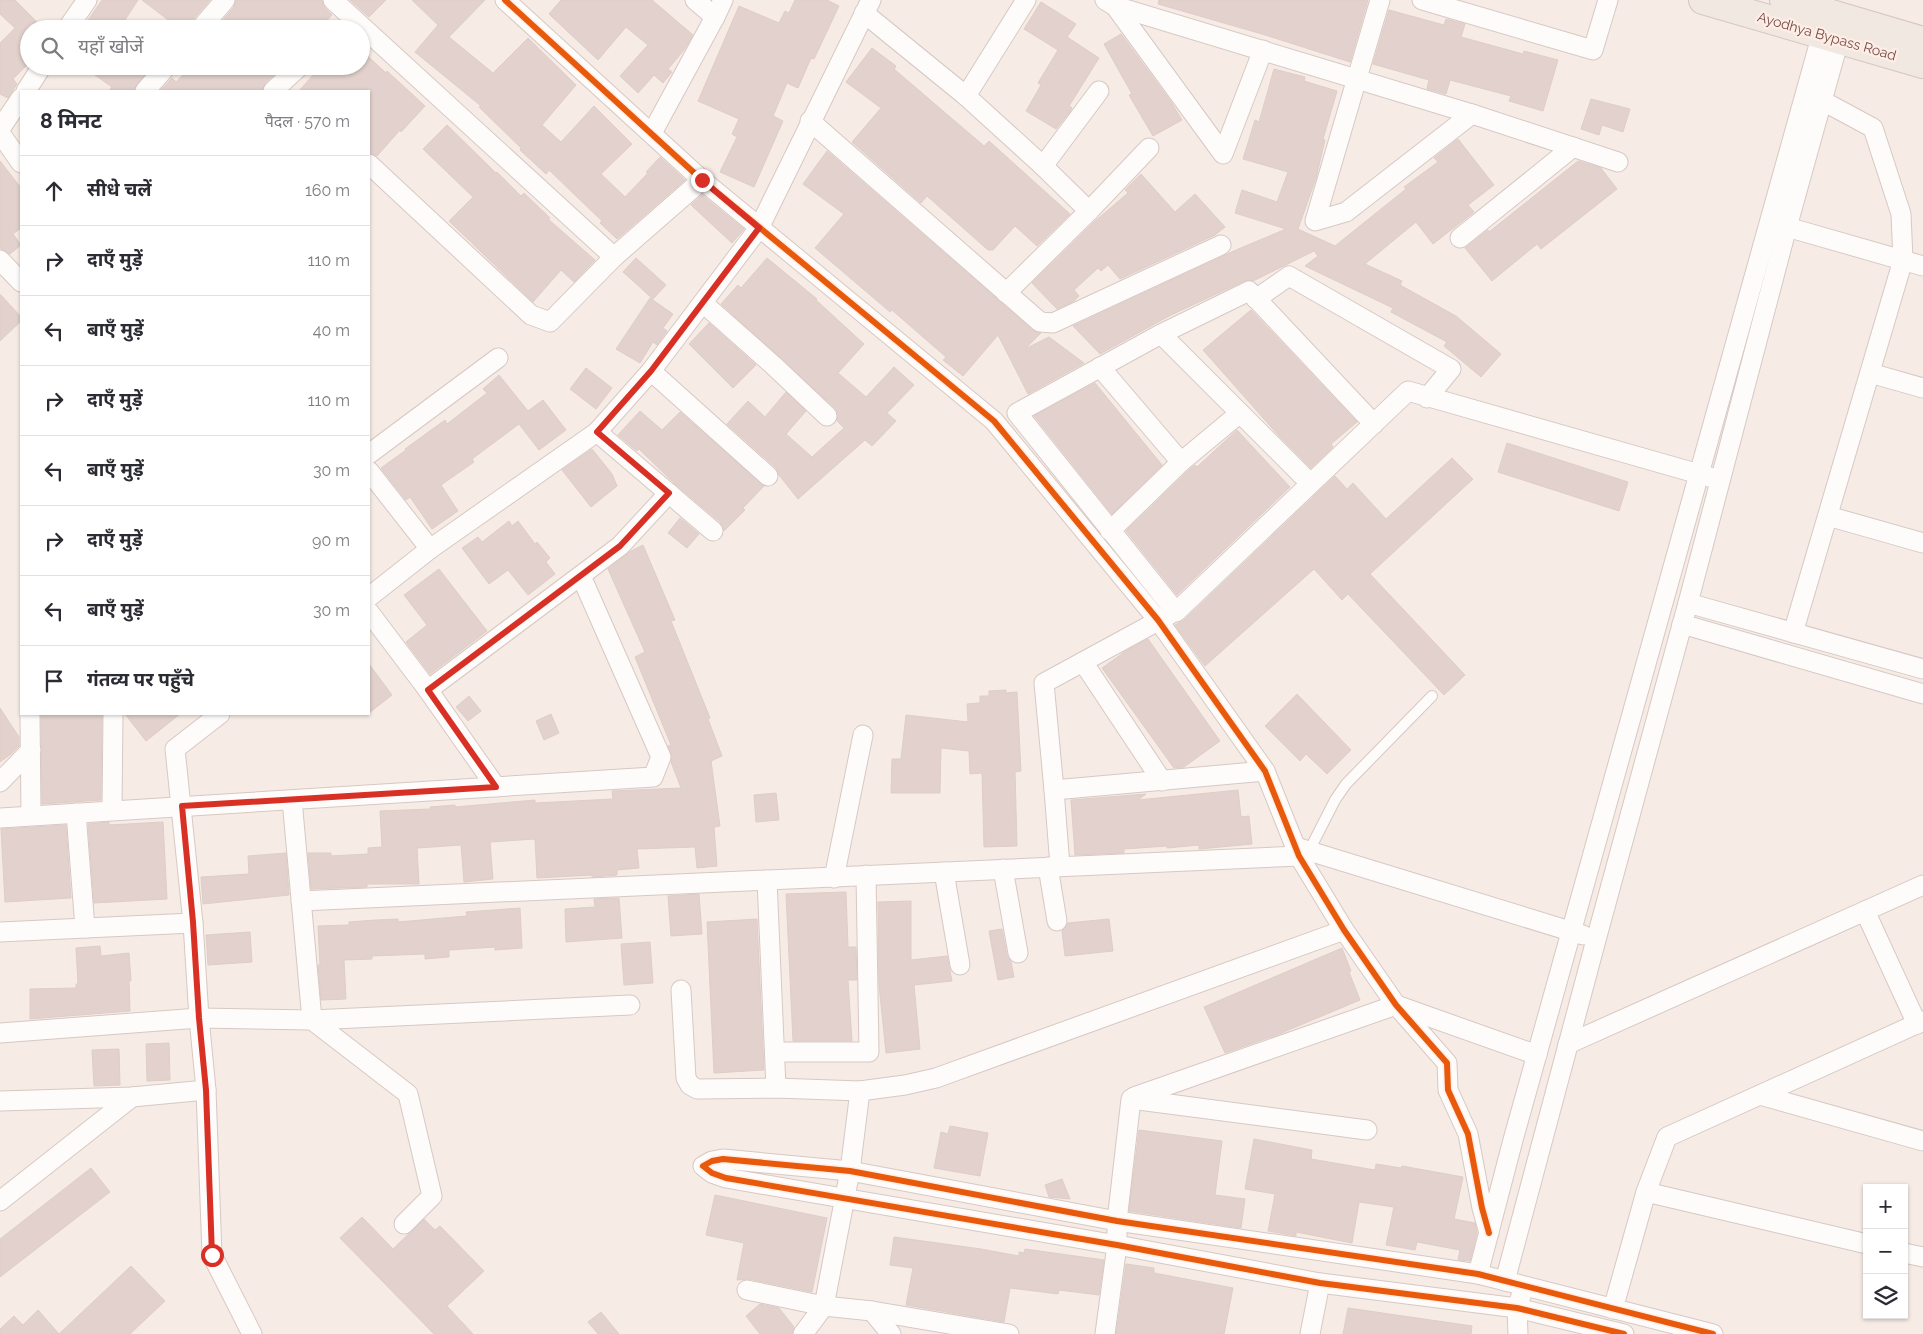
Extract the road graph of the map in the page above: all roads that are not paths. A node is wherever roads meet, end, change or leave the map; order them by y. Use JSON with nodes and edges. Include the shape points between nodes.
{"nodes":[{"id":1,"x":87,"y":0,"type":"edge"},
{"id":2,"x":225,"y":0,"type":"edge"},
{"id":3,"x":333,"y":0,"type":"edge"},
{"id":4,"x":505,"y":0,"type":"edge"},
{"id":5,"x":694,"y":0,"type":"edge"},
{"id":6,"x":723,"y":0,"type":"edge"},
{"id":7,"x":1026,"y":0,"type":"edge"},
{"id":8,"x":1380,"y":0,"type":"edge"},
{"id":9,"x":1422,"y":0,"type":"edge"},
{"id":10,"x":1608,"y":0,"type":"edge"},
{"id":11,"x":1703,"y":0,"type":"edge"},
{"id":12,"x":1784,"y":0,"type":"edge"},
{"id":13,"x":1110,"y":3,"type":"edge"},
{"id":14,"x":867,"y":6,"type":"edge"},
{"id":15,"x":715,"y":18,"type":"junction"},
{"id":16,"x":73,"y":20,"type":"edge"},
{"id":17,"x":208,"y":20,"type":"edge"},
{"id":18,"x":343,"y":20,"type":"edge"},
{"id":19,"x":1833,"y":26,"type":"junction"},
{"id":20,"x":1923,"y":41,"type":"edge"},
{"id":21,"x":370,"y":45,"type":"edge"},
{"id":22,"x":1263,"y":50,"type":"junction"},
{"id":23,"x":1923,"y":64,"type":"edge"},
{"id":24,"x":36,"y":75,"type":"edge"},
{"id":25,"x":159,"y":75,"type":"edge"},
{"id":26,"x":293,"y":75,"type":"edge"},
{"id":27,"x":1356,"y":79,"type":"junction"},
{"id":28,"x":282,"y":89,"type":"edge"},
{"id":29,"x":27,"y":90,"type":"edge"},
{"id":30,"x":146,"y":90,"type":"edge"},
{"id":31,"x":1100,"y":91,"type":"dead end"},
{"id":32,"x":966,"y":96,"type":"junction"},
{"id":33,"x":20,"y":99,"type":"edge"},
{"id":34,"x":1821,"y":100,"type":"junction"},
{"id":35,"x":1472,"y":114,"type":"junction"},
{"id":36,"x":810,"y":121,"type":"junction"},
{"id":37,"x":0,"y":129,"type":"edge"},
{"id":38,"x":0,"y":133,"type":"edge"},
{"id":39,"x":652,"y":133,"type":"junction"},
{"id":40,"x":1573,"y":147,"type":"junction"},
{"id":41,"x":1149,"y":148,"type":"dead end"},
{"id":42,"x":20,"y":162,"type":"edge"},
{"id":43,"x":1618,"y":162,"type":"dead end"},
{"id":44,"x":370,"y":165,"type":"edge"},
{"id":45,"x":1043,"y":166,"type":"junction"},
{"id":46,"x":702,"y":180,"type":"junction"},
{"id":47,"x":1090,"y":211,"type":"junction"},
{"id":48,"x":1786,"y":227,"type":"junction"},
{"id":49,"x":759,"y":228,"type":"junction"},
{"id":50,"x":1460,"y":238,"type":"dead end"},
{"id":51,"x":1221,"y":245,"type":"dead end"},
{"id":52,"x":614,"y":257,"type":"junction"},
{"id":53,"x":0,"y":260,"type":"edge"},
{"id":54,"x":1904,"y":260,"type":"junction"},
{"id":55,"x":1923,"y":266,"type":"edge"},
{"id":56,"x":20,"y":281,"type":"edge"},
{"id":57,"x":1006,"y":293,"type":"junction"},
{"id":58,"x":1256,"y":299,"type":"junction"},
{"id":59,"x":703,"y":303,"type":"junction"},
{"id":60,"x":1161,"y":334,"type":"junction"},
{"id":61,"x":498,"y":358,"type":"dead end"},
{"id":62,"x":1100,"y":367,"type":"junction"},
{"id":63,"x":651,"y":371,"type":"junction"},
{"id":64,"x":1870,"y":373,"type":"junction"},
{"id":65,"x":1923,"y":388,"type":"edge"},
{"id":66,"x":1427,"y":398,"type":"junction"},
{"id":67,"x":1240,"y":413,"type":"junction"},
{"id":68,"x":827,"y":416,"type":"dead end"},
{"id":69,"x":1374,"y":424,"type":"junction"},
{"id":70,"x":597,"y":432,"type":"junction"},
{"id":71,"x":370,"y":453,"type":"edge"},
{"id":72,"x":1181,"y":462,"type":"junction"},
{"id":73,"x":370,"y":472,"type":"edge"},
{"id":74,"x":1699,"y":474,"type":"junction"},
{"id":75,"x":768,"y":476,"type":"dead end"},
{"id":76,"x":1720,"y":480,"type":"junction"},
{"id":77,"x":1310,"y":483,"type":"junction"},
{"id":78,"x":669,"y":493,"type":"junction"},
{"id":79,"x":1828,"y":516,"type":"junction"},
{"id":80,"x":713,"y":531,"type":"dead end"},
{"id":81,"x":1110,"y":531,"type":"junction"},
{"id":82,"x":1923,"y":544,"type":"edge"},
{"id":83,"x":430,"y":549,"type":"junction"},
{"id":84,"x":581,"y":576,"type":"junction"},
{"id":85,"x":370,"y":597,"type":"edge"},
{"id":86,"x":1688,"y":603,"type":"junction"},
{"id":87,"x":1176,"y":612,"type":"junction"},
{"id":88,"x":370,"y":613,"type":"edge"},
{"id":89,"x":1158,"y":620,"type":"junction"},
{"id":90,"x":1682,"y":624,"type":"junction"},
{"id":91,"x":1793,"y":633,"type":"junction"},
{"id":92,"x":1082,"y":662,"type":"junction"},
{"id":93,"x":1923,"y":669,"type":"edge"},
{"id":94,"x":428,"y":690,"type":"junction"},
{"id":95,"x":1923,"y":694,"type":"edge"},
{"id":96,"x":1432,"y":696,"type":"dead end"},
{"id":97,"x":113,"y":715,"type":"edge"},
{"id":98,"x":219,"y":715,"type":"edge"},
{"id":99,"x":30,"y":716,"type":"dead end"},
{"id":100,"x":863,"y":736,"type":"dead end"},
{"id":101,"x":31,"y":750,"type":"junction"},
{"id":102,"x":1265,"y":771,"type":"junction"},
{"id":103,"x":1162,"y":781,"type":"junction"},
{"id":104,"x":0,"y":782,"type":"edge"},
{"id":105,"x":496,"y":787,"type":"junction"},
{"id":106,"x":1054,"y":790,"type":"junction"},
{"id":107,"x":292,"y":800,"type":"junction"},
{"id":108,"x":182,"y":806,"type":"junction"},
{"id":109,"x":112,"y":810,"type":"junction"},
{"id":110,"x":76,"y":813,"type":"junction"},
{"id":111,"x":31,"y":815,"type":"junction"},
{"id":112,"x":0,"y":818,"type":"edge"},
{"id":113,"x":1301,"y":851,"type":"junction"},
{"id":114,"x":1054,"y":866,"type":"junction"},
{"id":115,"x":1003,"y":869,"type":"junction"},
{"id":116,"x":944,"y":872,"type":"junction"},
{"id":117,"x":866,"y":876,"type":"junction"},
{"id":118,"x":834,"y":878,"type":"junction"},
{"id":119,"x":767,"y":880,"type":"junction"},
{"id":120,"x":1923,"y":885,"type":"edge"},
{"id":121,"x":301,"y":900,"type":"junction"},
{"id":122,"x":1865,"y":911,"type":"junction"},
{"id":123,"x":1057,"y":921,"type":"dead end"},
{"id":124,"x":193,"y":922,"type":"junction"},
{"id":125,"x":85,"y":928,"type":"junction"},
{"id":126,"x":1344,"y":930,"type":"junction"},
{"id":127,"x":0,"y":932,"type":"edge"},
{"id":128,"x":1572,"y":932,"type":"junction"},
{"id":129,"x":1596,"y":940,"type":"junction"},
{"id":130,"x":1018,"y":953,"type":"dead end"},
{"id":131,"x":960,"y":965,"type":"dead end"},
{"id":132,"x":681,"y":990,"type":"dead end"},
{"id":133,"x":630,"y":1005,"type":"dead end"},
{"id":134,"x":1396,"y":1005,"type":"junction"},
{"id":135,"x":199,"y":1018,"type":"junction"},
{"id":136,"x":312,"y":1020,"type":"junction"},
{"id":137,"x":1920,"y":1022,"type":"edge"},
{"id":138,"x":0,"y":1033,"type":"edge"},
{"id":139,"x":1568,"y":1044,"type":"junction"},
{"id":140,"x":775,"y":1052,"type":"junction"},
{"id":141,"x":1537,"y":1055,"type":"junction"},
{"id":142,"x":776,"y":1088,"type":"junction"},
{"id":143,"x":206,"y":1090,"type":"junction"},
{"id":144,"x":860,"y":1091,"type":"junction"},
{"id":145,"x":1760,"y":1095,"type":"junction"},
{"id":146,"x":132,"y":1097,"type":"junction"},
{"id":147,"x":1131,"y":1099,"type":"junction"},
{"id":148,"x":0,"y":1101,"type":"edge"},
{"id":149,"x":1367,"y":1130,"type":"dead end"},
{"id":150,"x":1923,"y":1140,"type":"edge"},
{"id":151,"x":850,"y":1171,"type":"junction"},
{"id":152,"x":1646,"y":1192,"type":"junction"},
{"id":153,"x":845,"y":1199,"type":"junction"},
{"id":154,"x":0,"y":1201,"type":"edge"},
{"id":155,"x":1117,"y":1220,"type":"junction"},
{"id":156,"x":404,"y":1224,"type":"dead end"},
{"id":157,"x":1489,"y":1233,"type":"junction"},
{"id":158,"x":1863,"y":1243,"type":"edge"},
{"id":159,"x":1117,"y":1245,"type":"junction"},
{"id":160,"x":1908,"y":1254,"type":"edge"},
{"id":161,"x":1923,"y":1257,"type":"edge"},
{"id":162,"x":1478,"y":1274,"type":"junction"},
{"id":163,"x":1505,"y":1280,"type":"junction"},
{"id":164,"x":1320,"y":1283,"type":"junction"},
{"id":165,"x":1524,"y":1286,"type":"junction"},
{"id":166,"x":747,"y":1290,"type":"dead end"},
{"id":167,"x":824,"y":1306,"type":"junction"},
{"id":168,"x":1517,"y":1308,"type":"junction"},
{"id":169,"x":1613,"y":1309,"type":"junction"},
{"id":170,"x":872,"y":1311,"type":"junction"},
{"id":171,"x":1001,"y":1333,"type":"edge"},
{"id":172,"x":252,"y":1334,"type":"edge"},
{"id":173,"x":803,"y":1334,"type":"edge"},
{"id":174,"x":891,"y":1334,"type":"edge"},
{"id":175,"x":1105,"y":1334,"type":"edge"},
{"id":176,"x":1310,"y":1334,"type":"edge"},
{"id":177,"x":1518,"y":1334,"type":"edge"},
{"id":178,"x":1624,"y":1334,"type":"edge"},
{"id":179,"x":1713,"y":1334,"type":"edge"}],
"edges":[{"from":1,"to":16,"type":"street"},
{"from":2,"to":17,"type":"street"},
{"from":3,"to":18,"type":"street"},
{"from":4,"to":39,"type":"street"},
{"from":5,"to":15,"type":"street"},
{"from":6,"to":15,"type":"street"},
{"from":7,"to":32,"type":"street"},
{"from":8,"to":27,"type":"street"},
{"from":9,"to":10,"type":"street","via":[[1593,50]]},
{"from":11,"to":19,"type":"main road","name":"Ayodhya Bypass Road"},
{"from":12,"to":19,"type":"main road","name":"Ayodhya Bypass Road"},
{"from":13,"to":22,"type":"street"},
{"from":13,"to":22,"type":"street","via":[[1223,154]]},
{"from":14,"to":32,"type":"street"},
{"from":14,"to":36,"type":"street"},
{"from":15,"to":39,"type":"street"},
{"from":19,"to":20,"type":"main road","name":"Ayodhya Bypass Road"},
{"from":19,"to":23,"type":"main road","name":"Ayodhya Bypass Road"},
{"from":19,"to":34,"type":"street"},
{"from":19,"to":74,"type":"street"},
{"from":21,"to":52,"type":"street"},
{"from":22,"to":27,"type":"street"},
{"from":24,"to":29,"type":"street"},
{"from":25,"to":30,"type":"street"},
{"from":26,"to":28,"type":"street"},
{"from":27,"to":35,"type":"street"},
{"from":27,"to":35,"type":"street","via":[[1315,221],[1346,212]]},
{"from":31,"to":45,"type":"street"},
{"from":32,"to":45,"type":"street"},
{"from":33,"to":37,"type":"street"},
{"from":34,"to":48,"type":"street"},
{"from":34,"to":54,"type":"street","via":[[1873,128],[1901,214]]},
{"from":35,"to":40,"type":"street"},
{"from":36,"to":49,"type":"street"},
{"from":36,"to":57,"type":"street"},
{"from":38,"to":42,"type":"street"},
{"from":39,"to":46,"type":"street"},
{"from":40,"to":43,"type":"street"},
{"from":40,"to":50,"type":"street"},
{"from":41,"to":47,"type":"street"},
{"from":44,"to":52,"type":"street","via":[[531,316],[550,322]]},
{"from":45,"to":47,"type":"street"},
{"from":46,"to":49,"type":"street"},
{"from":46,"to":52,"type":"street"},
{"from":47,"to":57,"type":"street"},
{"from":48,"to":54,"type":"street"},
{"from":48,"to":76,"type":"street"},
{"from":49,"to":59,"type":"street"},
{"from":49,"to":89,"type":"street","via":[[994,421]]},
{"from":51,"to":57,"type":"street","via":[[1053,324],[1040,322]]},
{"from":53,"to":56,"type":"street"},
{"from":54,"to":55,"type":"street"},
{"from":54,"to":64,"type":"street"},
{"from":58,"to":60,"type":"street","via":[[1249,291]]},
{"from":58,"to":66,"type":"street","via":[[1289,276],[1451,369]]},
{"from":58,"to":69,"type":"street"},
{"from":59,"to":63,"type":"street"},
{"from":59,"to":68,"type":"street"},
{"from":60,"to":62,"type":"street"},
{"from":60,"to":67,"type":"street"},
{"from":61,"to":71,"type":"street"},
{"from":62,"to":72,"type":"street"},
{"from":62,"to":81,"type":"street","via":[[1016,414]]},
{"from":63,"to":70,"type":"street"},
{"from":63,"to":75,"type":"street"},
{"from":64,"to":65,"type":"street"},
{"from":64,"to":79,"type":"street"},
{"from":66,"to":69,"type":"street","via":[[1408,391]]},
{"from":66,"to":74,"type":"street"},
{"from":67,"to":72,"type":"street"},
{"from":67,"to":77,"type":"street"},
{"from":69,"to":77,"type":"street"},
{"from":70,"to":78,"type":"street"},
{"from":70,"to":83,"type":"street"},
{"from":72,"to":81,"type":"street"},
{"from":73,"to":83,"type":"street"},
{"from":74,"to":76,"type":"street"},
{"from":74,"to":128,"type":"street"},
{"from":76,"to":86,"type":"street"},
{"from":77,"to":87,"type":"street"},
{"from":78,"to":80,"type":"street"},
{"from":78,"to":84,"type":"street","via":[[620,546]]},
{"from":79,"to":82,"type":"street"},
{"from":79,"to":91,"type":"street"},
{"from":81,"to":87,"type":"street"},
{"from":83,"to":85,"type":"street"},
{"from":84,"to":94,"type":"street"},
{"from":84,"to":105,"type":"street","via":[[661,757],[653,778]]},
{"from":86,"to":90,"type":"street"},
{"from":86,"to":91,"type":"street"},
{"from":87,"to":89,"type":"street"},
{"from":88,"to":94,"type":"street"},
{"from":89,"to":92,"type":"street"},
{"from":89,"to":102,"type":"street"},
{"from":90,"to":95,"type":"street"},
{"from":90,"to":129,"type":"street"},
{"from":91,"to":93,"type":"street"},
{"from":92,"to":103,"type":"street"},
{"from":92,"to":106,"type":"street","via":[[1044,683]]},
{"from":94,"to":105,"type":"street"},
{"from":96,"to":113,"type":"lane","via":[[1346,784]]},
{"from":97,"to":109,"type":"street"},
{"from":98,"to":108,"type":"street","via":[[175,749]]},
{"from":99,"to":101,"type":"street"},
{"from":100,"to":118,"type":"street"},
{"from":101,"to":104,"type":"street"},
{"from":101,"to":111,"type":"street"},
{"from":102,"to":103,"type":"street"},
{"from":102,"to":113,"type":"street"},
{"from":103,"to":106,"type":"street"},
{"from":105,"to":107,"type":"street"},
{"from":106,"to":114,"type":"street"},
{"from":107,"to":108,"type":"street"},
{"from":107,"to":121,"type":"street"},
{"from":108,"to":109,"type":"street"},
{"from":108,"to":124,"type":"street"},
{"from":109,"to":110,"type":"street"},
{"from":110,"to":111,"type":"street"},
{"from":110,"to":125,"type":"street"},
{"from":111,"to":112,"type":"street"},
{"from":113,"to":114,"type":"street"},
{"from":113,"to":126,"type":"street"},
{"from":113,"to":128,"type":"street"},
{"from":114,"to":115,"type":"street"},
{"from":114,"to":123,"type":"street"},
{"from":115,"to":116,"type":"street"},
{"from":115,"to":130,"type":"street"},
{"from":116,"to":117,"type":"street"},
{"from":116,"to":131,"type":"street"},
{"from":117,"to":118,"type":"street"},
{"from":117,"to":140,"type":"street","via":[[868,1052]]},
{"from":118,"to":119,"type":"street"},
{"from":119,"to":121,"type":"street"},
{"from":119,"to":140,"type":"street"},
{"from":120,"to":122,"type":"street"},
{"from":121,"to":136,"type":"street"},
{"from":122,"to":137,"type":"street"},
{"from":122,"to":139,"type":"street"},
{"from":124,"to":125,"type":"street"},
{"from":124,"to":135,"type":"street"},
{"from":125,"to":127,"type":"street"},
{"from":126,"to":134,"type":"street"},
{"from":126,"to":144,"type":"street","via":[[936,1078]]},
{"from":128,"to":129,"type":"street"},
{"from":128,"to":141,"type":"street"},
{"from":129,"to":139,"type":"street"},
{"from":132,"to":142,"type":"street","via":[[686,1078],[690,1085],[697,1089]]},
{"from":133,"to":136,"type":"street"},
{"from":134,"to":141,"type":"street"},
{"from":134,"to":147,"type":"street"},
{"from":134,"to":157,"type":"street","via":[[1447,1063],[1448,1090],[1468,1134]]},
{"from":135,"to":136,"type":"street"},
{"from":135,"to":138,"type":"street"},
{"from":135,"to":143,"type":"street"},
{"from":136,"to":156,"type":"street","via":[[408,1094],[432,1196]]},
{"from":137,"to":145,"type":"street"},
{"from":139,"to":163,"type":"street"},
{"from":140,"to":142,"type":"street"},
{"from":141,"to":157,"type":"street"},
{"from":142,"to":144,"type":"street"},
{"from":143,"to":146,"type":"street"},
{"from":143,"to":172,"type":"street","via":[[212,1255]]},
{"from":144,"to":151,"type":"street"},
{"from":145,"to":150,"type":"street"},
{"from":145,"to":152,"type":"street","via":[[1667,1137]]},
{"from":146,"to":148,"type":"street"},
{"from":146,"to":154,"type":"street"},
{"from":147,"to":149,"type":"street"},
{"from":147,"to":155,"type":"street"},
{"from":151,"to":153,"type":"street"},
{"from":151,"to":153,"type":"street","via":[[723,1159],[703,1166],[726,1178]]},
{"from":151,"to":155,"type":"street"},
{"from":152,"to":158,"type":"street"},
{"from":152,"to":169,"type":"street"},
{"from":153,"to":159,"type":"street"},
{"from":153,"to":167,"type":"street"},
{"from":155,"to":159,"type":"street"},
{"from":155,"to":162,"type":"street"},
{"from":157,"to":162,"type":"street"},
{"from":159,"to":164,"type":"street"},
{"from":159,"to":175,"type":"street"},
{"from":160,"to":161,"type":"street"},
{"from":162,"to":163,"type":"street"},
{"from":163,"to":165,"type":"street"},
{"from":164,"to":168,"type":"street"},
{"from":164,"to":176,"type":"street"},
{"from":165,"to":168,"type":"street"},
{"from":165,"to":169,"type":"street"},
{"from":166,"to":167,"type":"street"},
{"from":167,"to":170,"type":"street"},
{"from":167,"to":173,"type":"street"},
{"from":168,"to":177,"type":"street"},
{"from":168,"to":178,"type":"street"},
{"from":169,"to":179,"type":"street"},
{"from":170,"to":171,"type":"street"},
{"from":170,"to":174,"type":"street"}]}
